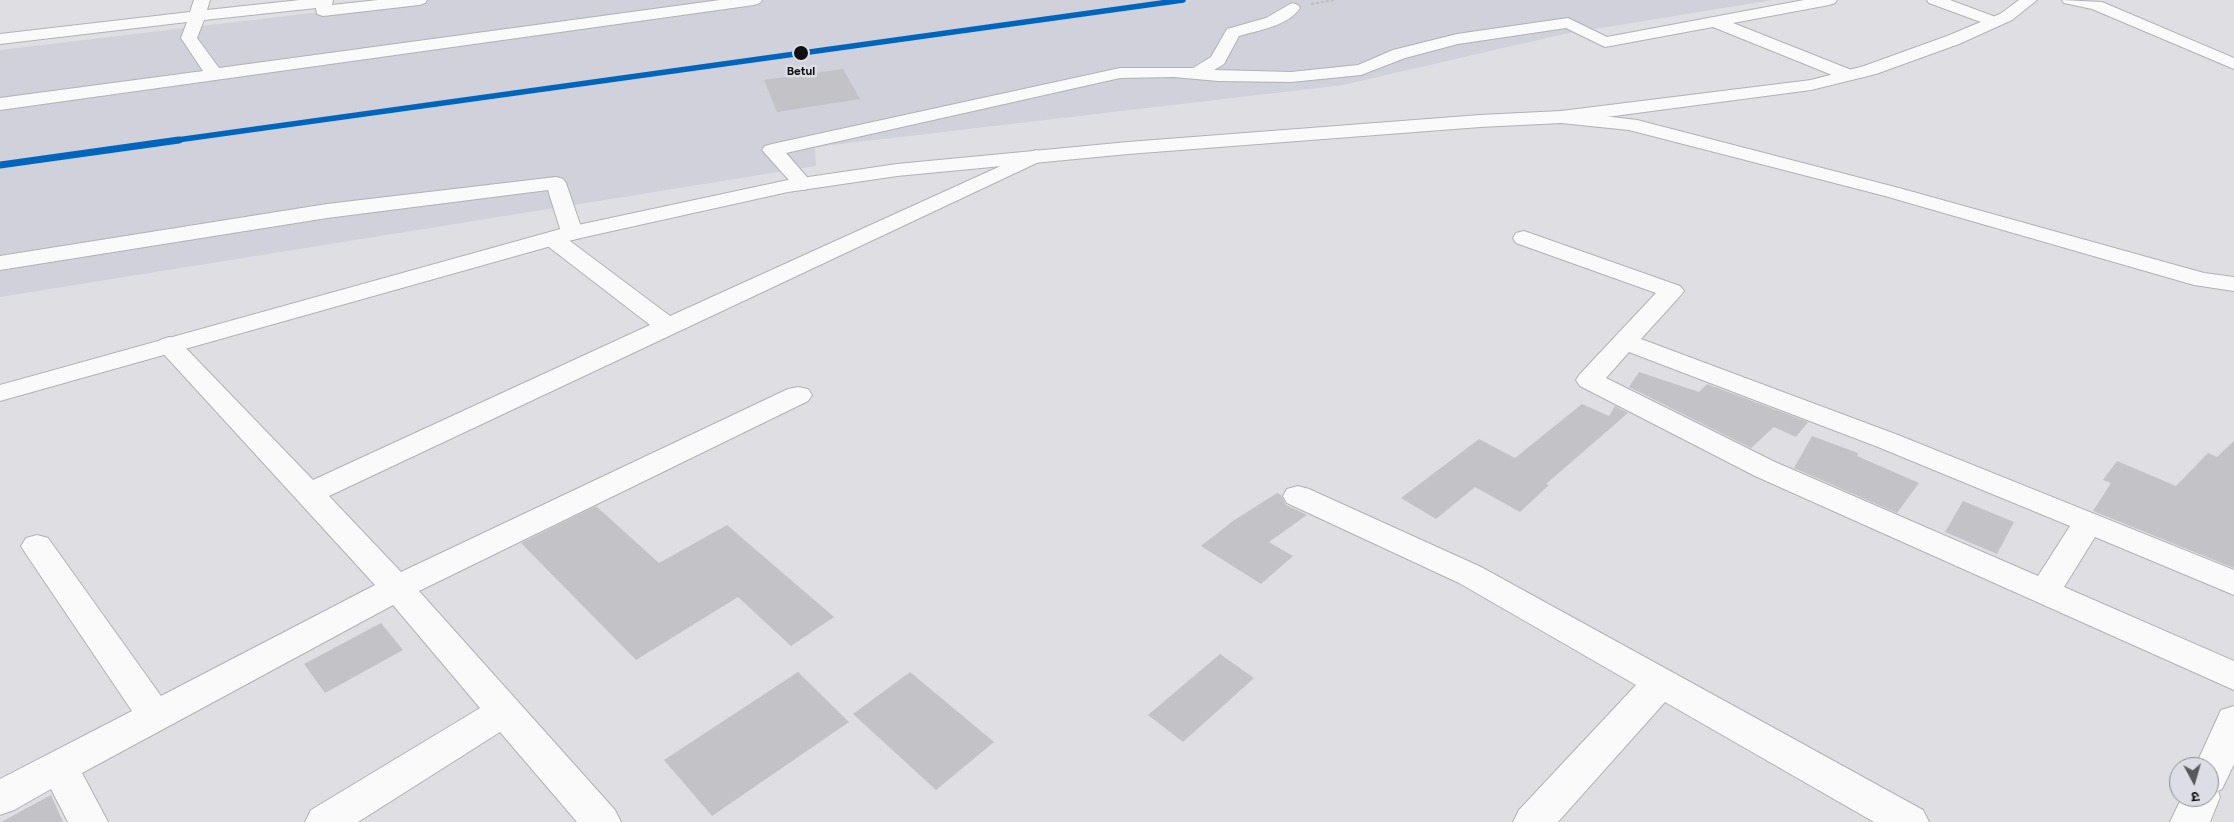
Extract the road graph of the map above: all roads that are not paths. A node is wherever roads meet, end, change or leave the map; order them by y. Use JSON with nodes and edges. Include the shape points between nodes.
{"nodes":[{"id":1,"x":419,"y":0,"type":"edge"},
{"id":2,"x":754,"y":0,"type":"edge"},
{"id":3,"x":1935,"y":0,"type":"edge"},
{"id":4,"x":2029,"y":0,"type":"edge"},
{"id":5,"x":2070,"y":0,"type":"edge"},
{"id":6,"x":325,"y":1,"type":"edge"},
{"id":7,"x":1820,"y":1,"type":"edge"},
{"id":8,"x":2101,"y":2,"type":"edge"},
{"id":9,"x":200,"y":6,"type":"edge"},
{"id":10,"x":136,"y":7,"type":"dead end"},
{"id":11,"x":1292,"y":8,"type":"dead end"},
{"id":12,"x":1714,"y":21,"type":"junction"},
{"id":13,"x":1995,"y":22,"type":"junction"},
{"id":14,"x":0,"y":39,"type":"edge"},
{"id":15,"x":2234,"y":64,"type":"edge"},
{"id":16,"x":214,"y":74,"type":"junction"},
{"id":17,"x":1196,"y":74,"type":"junction"},
{"id":18,"x":1848,"y":75,"type":"junction"},
{"id":19,"x":0,"y":104,"type":"edge"},
{"id":20,"x":1561,"y":117,"type":"junction"},
{"id":21,"x":1036,"y":156,"type":"junction"},
{"id":22,"x":803,"y":184,"type":"junction"},
{"id":23,"x":562,"y":236,"type":"junction"},
{"id":24,"x":1524,"y":238,"type":"dead end"},
{"id":25,"x":0,"y":263,"type":"edge"},
{"id":26,"x":2234,"y":284,"type":"edge"},
{"id":27,"x":668,"y":327,"type":"junction"},
{"id":28,"x":1625,"y":342,"type":"junction"},
{"id":29,"x":170,"y":345,"type":"junction"},
{"id":30,"x":0,"y":393,"type":"edge"},
{"id":31,"x":798,"y":395,"type":"dead end"},
{"id":32,"x":308,"y":494,"type":"junction"},
{"id":33,"x":1298,"y":496,"type":"dead end"},
{"id":34,"x":2089,"y":522,"type":"junction"},
{"id":35,"x":37,"y":546,"type":"dead end"},
{"id":36,"x":2234,"y":583,"type":"edge"},
{"id":37,"x":396,"y":588,"type":"junction"},
{"id":38,"x":2044,"y":592,"type":"junction"},
{"id":39,"x":2234,"y":676,"type":"edge"},
{"id":40,"x":1661,"y":682,"type":"junction"},
{"id":41,"x":503,"y":712,"type":"junction"},
{"id":42,"x":155,"y":716,"type":"junction"},
{"id":43,"x":2234,"y":723,"type":"edge"},
{"id":44,"x":2219,"y":757,"type":"edge"},
{"id":45,"x":59,"y":767,"type":"junction"},
{"id":46,"x":0,"y":798,"type":"edge"},
{"id":47,"x":2197,"y":807,"type":"edge"},
{"id":48,"x":589,"y":818,"type":"edge"},
{"id":49,"x":88,"y":822,"type":"edge"},
{"id":50,"x":325,"y":822,"type":"edge"},
{"id":51,"x":1533,"y":822,"type":"edge"},
{"id":52,"x":1909,"y":822,"type":"edge"},
{"id":53,"x":2190,"y":822,"type":"edge"}],
"edges":[{"from":1,"to":6,"type":"street","via":[[323,11]]},
{"from":2,"to":16,"type":"street","via":[[586,14]]},
{"from":3,"to":13,"type":"street"},
{"from":4,"to":13,"type":"street"},
{"from":5,"to":8,"type":"street"},
{"from":6,"to":9,"type":"street"},
{"from":7,"to":12,"type":"street"},
{"from":8,"to":15,"type":"street"},
{"from":9,"to":10,"type":"street"},
{"from":9,"to":14,"type":"street"},
{"from":9,"to":16,"type":"street","via":[[189,38]]},
{"from":11,"to":17,"type":"street","via":[[1272,21],[1233,33],[1218,60]]},
{"from":12,"to":17,"type":"street","via":[[1605,42],[1568,23],[1457,39],[1399,54],[1362,70],[1291,77]]},
{"from":12,"to":18,"type":"street"},
{"from":13,"to":18,"type":"street","via":[[1916,54]]},
{"from":16,"to":19,"type":"street"},
{"from":17,"to":22,"type":"street","via":[[1120,73],[772,150]]},
{"from":18,"to":20,"type":"street","via":[[1811,85]]},
{"from":20,"to":21,"type":"street","via":[[1480,120]]},
{"from":20,"to":26,"type":"street","via":[[1630,124],[1892,192],[2202,280]]},
{"from":21,"to":22,"type":"street","via":[[897,170]]},
{"from":21,"to":27,"type":"street"},
{"from":22,"to":23,"type":"street"},
{"from":23,"to":25,"type":"street","via":[[556,183],[327,211]]},
{"from":23,"to":27,"type":"street"},
{"from":23,"to":29,"type":"street"},
{"from":24,"to":28,"type":"street","via":[[1672,291]]},
{"from":27,"to":32,"type":"street"},
{"from":28,"to":34,"type":"street","via":[[1888,441]]},
{"from":28,"to":38,"type":"street","via":[[1589,380],[1765,469]]},
{"from":29,"to":30,"type":"street"},
{"from":29,"to":32,"type":"street"},
{"from":31,"to":37,"type":"street"},
{"from":32,"to":37,"type":"street"},
{"from":33,"to":40,"type":"street","via":[[1470,575]]},
{"from":34,"to":36,"type":"street"},
{"from":34,"to":38,"type":"street"},
{"from":35,"to":42,"type":"street"},
{"from":37,"to":41,"type":"street"},
{"from":37,"to":42,"type":"street"},
{"from":38,"to":39,"type":"street"},
{"from":40,"to":51,"type":"street"},
{"from":40,"to":52,"type":"street"},
{"from":41,"to":48,"type":"street"},
{"from":41,"to":50,"type":"street"},
{"from":42,"to":45,"type":"street"},
{"from":43,"to":44,"type":"street"},
{"from":45,"to":46,"type":"street"},
{"from":45,"to":49,"type":"street"},
{"from":47,"to":53,"type":"street"}]}
